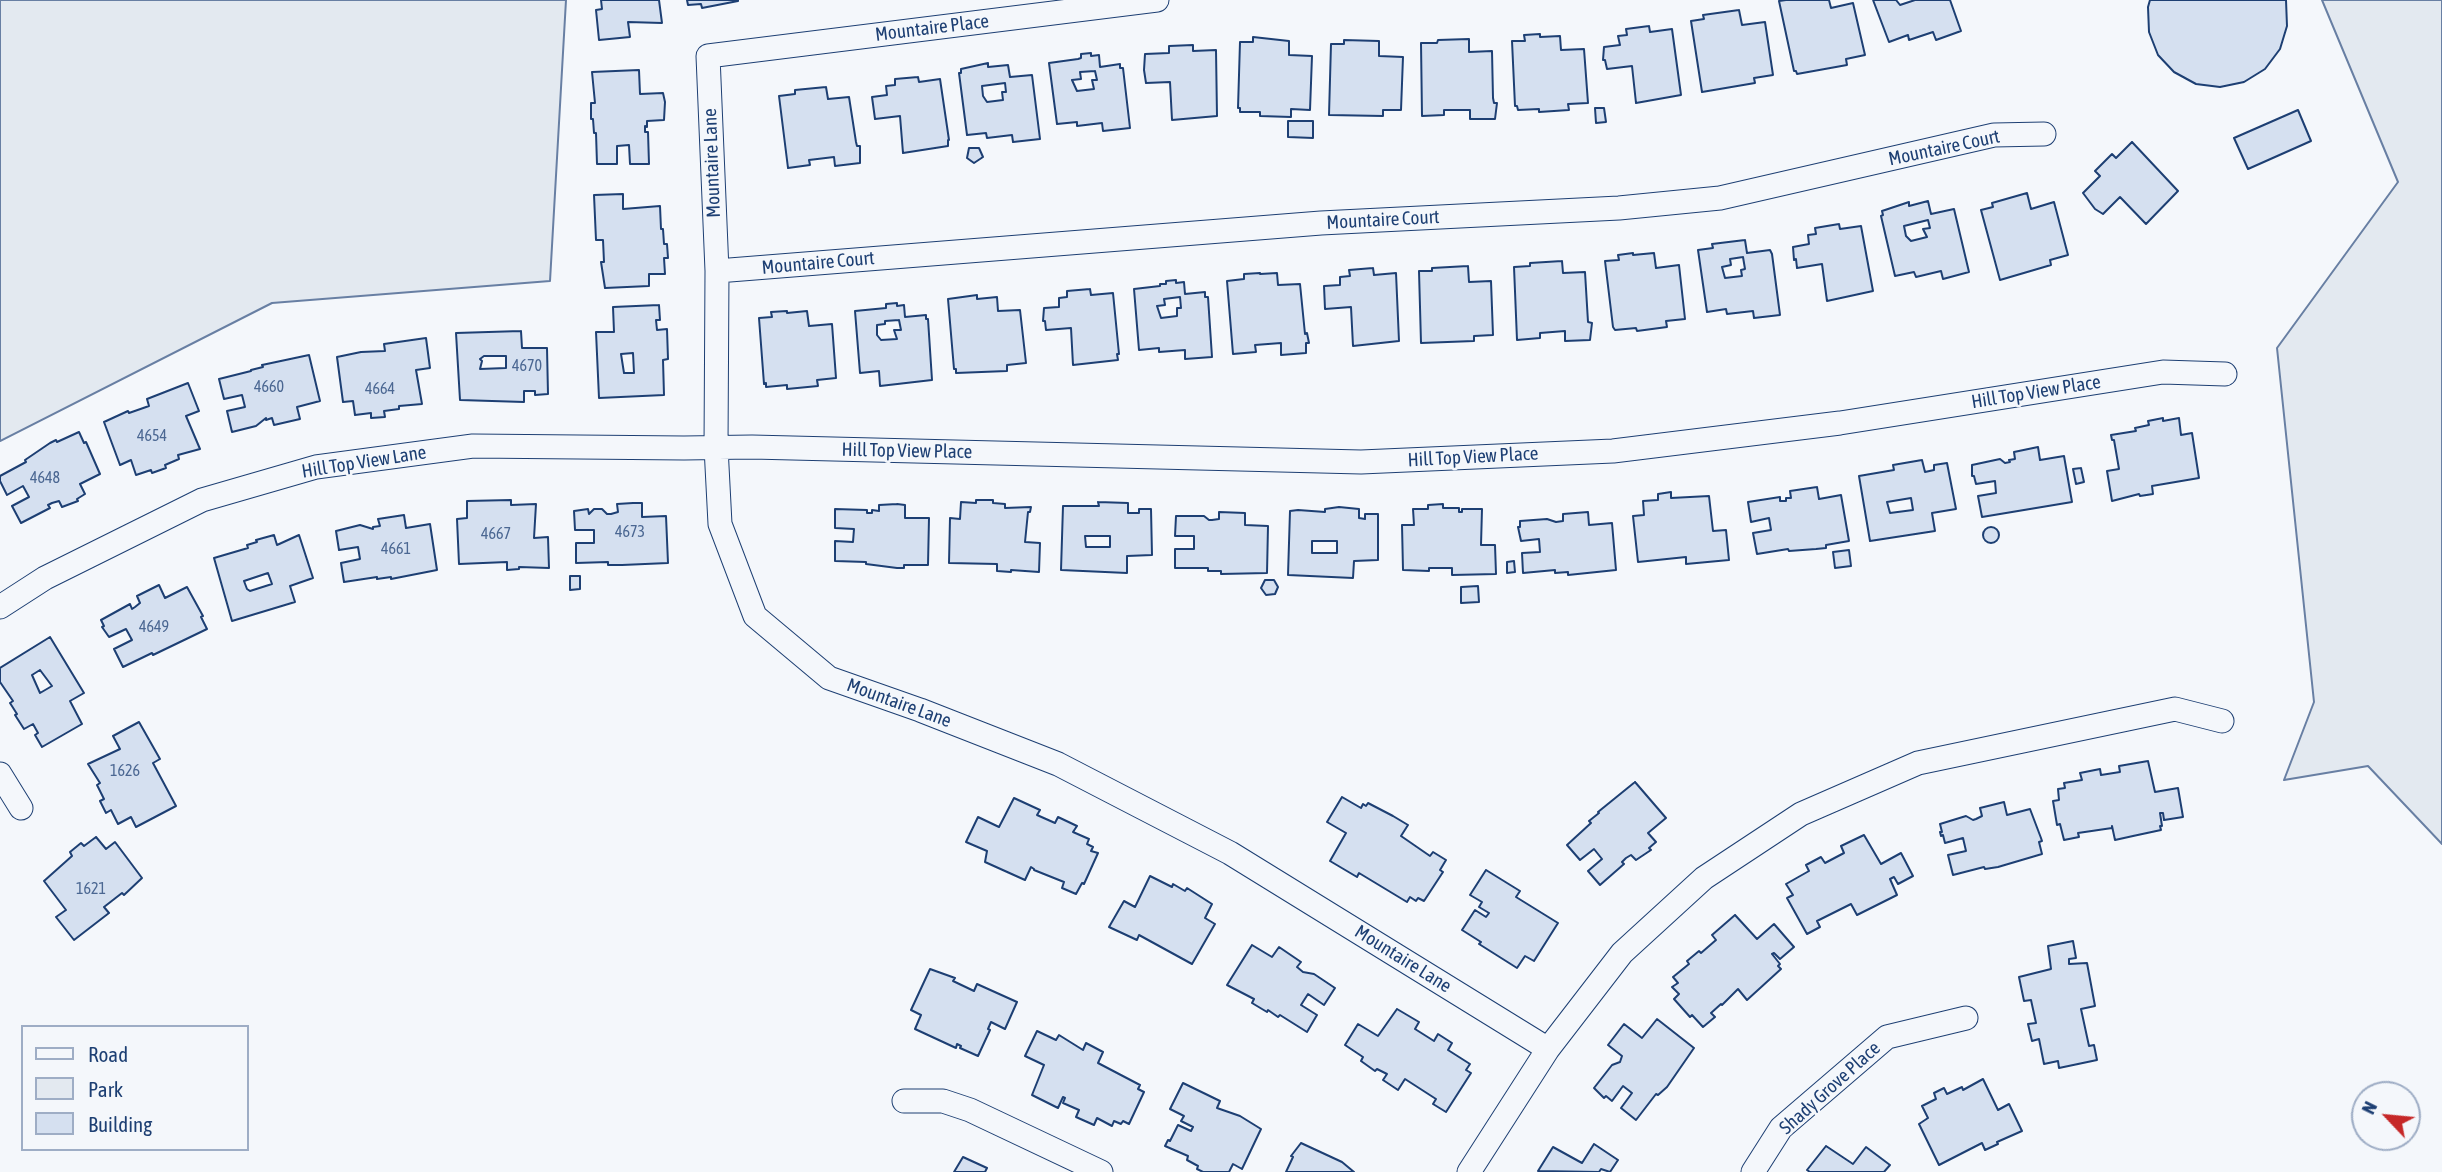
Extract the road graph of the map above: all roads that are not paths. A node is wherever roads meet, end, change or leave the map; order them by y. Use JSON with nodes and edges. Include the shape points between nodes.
{"nodes":[{"id":1,"x":1157,"y":0,"type":"edge"},
{"id":2,"x":708,"y":56,"type":"joint"},
{"id":3,"x":2044,"y":134,"type":"dead end"},
{"id":4,"x":717,"y":271,"type":"junction"},
{"id":5,"x":2225,"y":374,"type":"dead end"},
{"id":6,"x":716,"y":447,"type":"junction"},
{"id":7,"x":0,"y":607,"type":"edge"},
{"id":8,"x":2222,"y":721,"type":"dead end"},
{"id":9,"x":0,"y":774,"type":"edge"},
{"id":10,"x":21,"y":808,"type":"dead end"},
{"id":11,"x":1966,"y":1018,"type":"dead end"},
{"id":12,"x":1548,"y":1049,"type":"junction"},
{"id":13,"x":904,"y":1101,"type":"dead end"},
{"id":14,"x":1101,"y":1172,"type":"edge"},
{"id":15,"x":1469,"y":1172,"type":"edge"},
{"id":16,"x":1753,"y":1172,"type":"edge"}],
"edges":[{"from":1,"to":2,"type":"street","name":"Mountaire Place"},
{"from":2,"to":4,"type":"street","name":"Mountaire Lane"},
{"from":3,"to":4,"type":"street","name":"Mountaire Court","via":[[1994,135],[1720,198],[1619,208],[1321,223]]},
{"from":4,"to":6,"type":"street","name":"Mountaire Lane"},
{"from":5,"to":6,"type":"street","name":"Hill Top View Place","via":[[2163,372],[1840,423],[1613,451],[1361,462]]},
{"from":6,"to":7,"type":"street","name":"Hill Top View Lane","via":[[473,446],[316,467],[202,500],[45,578]]},
{"from":6,"to":12,"type":"street","name":"Mountaire Lane","via":[[720,524],[755,616],[829,678],[1058,764],[1206,840]]},
{"from":8,"to":12,"type":"street","via":[[2175,709],[1918,763],[1801,814],[1704,878],[1622,953]]},
{"from":9,"to":10,"type":"street"},
{"from":11,"to":16,"type":"street","name":"Shady Grove Place","via":[[1887,1037],[1781,1128]]},
{"from":12,"to":15,"type":"street"},
{"from":13,"to":14,"type":"street","via":[[943,1101],[970,1110]]}]}
